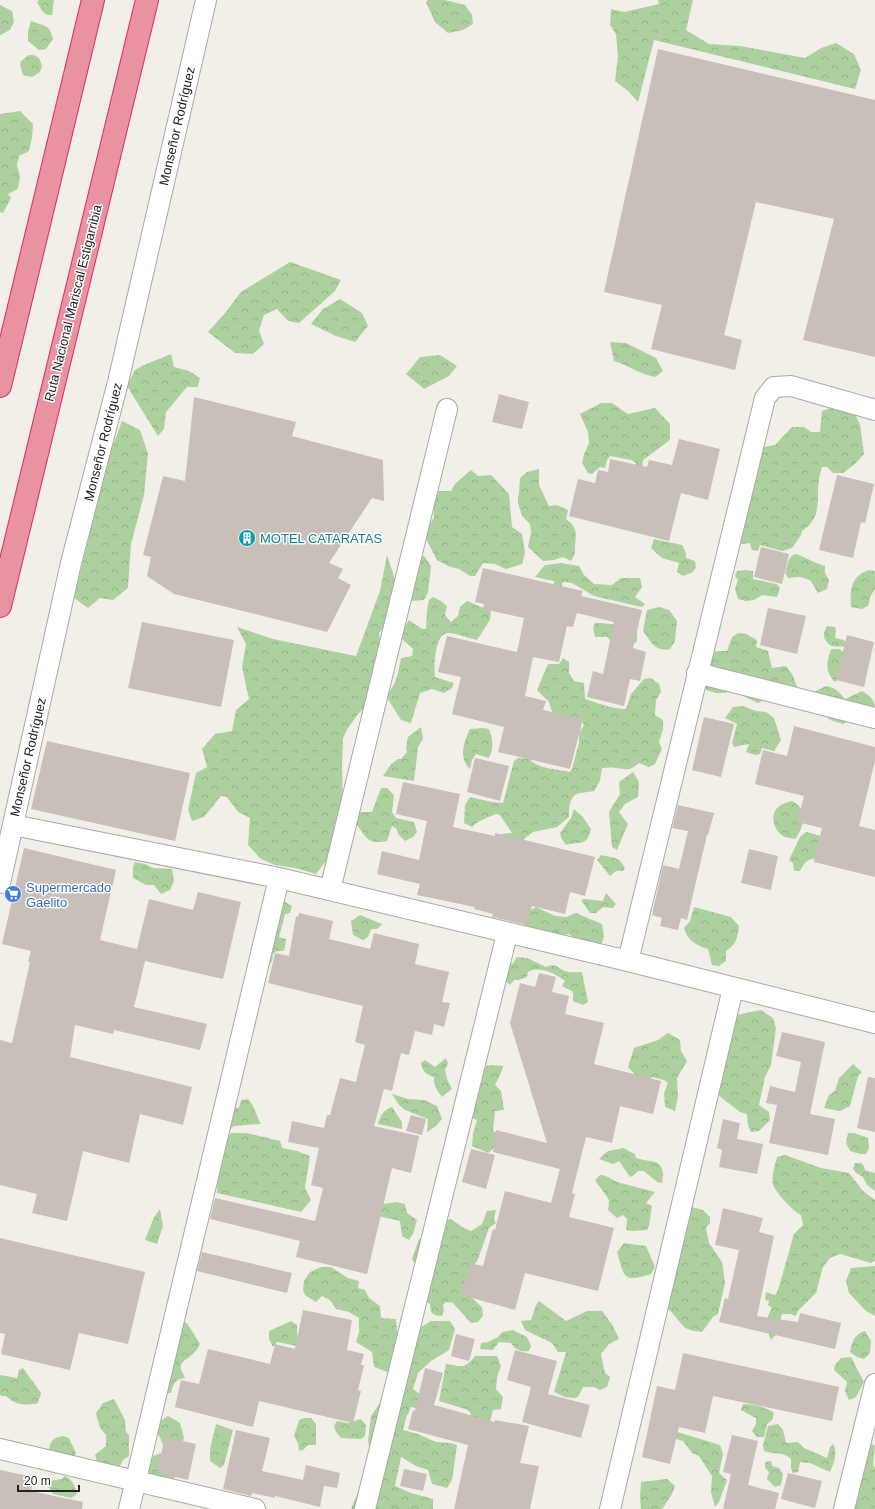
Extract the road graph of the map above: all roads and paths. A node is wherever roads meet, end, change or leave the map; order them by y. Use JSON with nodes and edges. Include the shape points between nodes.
{"nodes":[{"id":1,"x":93,"y":0,"type":"edge"},
{"id":2,"x":147,"y":0,"type":"edge"},
{"id":3,"x":206,"y":0,"type":"edge"},
{"id":4,"x":0,"y":386,"type":"edge"},
{"id":5,"x":447,"y":409,"type":"dead end"},
{"id":6,"x":875,"y":410,"type":"edge"},
{"id":7,"x":0,"y":606,"type":"edge"},
{"id":8,"x":697,"y":673,"type":"junction"},
{"id":9,"x":875,"y":718,"type":"edge"},
{"id":10,"x":13,"y":825,"type":"junction"},
{"id":11,"x":279,"y":878,"type":"junction"},
{"id":12,"x":0,"y":883,"type":"edge"},
{"id":13,"x":330,"y":890,"type":"junction"},
{"id":14,"x":507,"y":934,"type":"junction"},
{"id":15,"x":628,"y":961,"type":"junction"},
{"id":16,"x":732,"y":988,"type":"junction"},
{"id":17,"x":875,"y":1023,"type":"edge"},
{"id":18,"x":875,"y":1384,"type":"edge"},
{"id":19,"x":0,"y":1449,"type":"edge"},
{"id":20,"x":136,"y":1480,"type":"junction"},
{"id":21,"x":129,"y":1509,"type":"edge"},
{"id":22,"x":255,"y":1509,"type":"edge"},
{"id":23,"x":365,"y":1509,"type":"edge"},
{"id":24,"x":610,"y":1509,"type":"edge"},
{"id":25,"x":844,"y":1509,"type":"edge"}],
"edges":[{"from":1,"to":4,"type":"highway"},
{"from":2,"to":7,"type":"highway","name":"Ruta Nacional Mariscal Estigarribia"},
{"from":3,"to":10,"type":"street","name":"Monseñor Rodríguez","via":[[118,382],[72,563]]},
{"from":5,"to":13,"type":"street"},
{"from":6,"to":8,"type":"street","via":[[791,386],[774,387],[765,398]]},
{"from":8,"to":9,"type":"street"},
{"from":8,"to":15,"type":"street"},
{"from":10,"to":11,"type":"street"},
{"from":10,"to":12,"type":"street","name":"Monseñor Rodríguez"},
{"from":11,"to":13,"type":"street"},
{"from":11,"to":20,"type":"street"},
{"from":13,"to":14,"type":"street"},
{"from":14,"to":15,"type":"street"},
{"from":14,"to":23,"type":"street"},
{"from":15,"to":16,"type":"street"},
{"from":16,"to":17,"type":"street"},
{"from":16,"to":24,"type":"street"},
{"from":18,"to":25,"type":"street"},
{"from":19,"to":20,"type":"street"},
{"from":20,"to":21,"type":"street"},
{"from":20,"to":22,"type":"street"}]}
